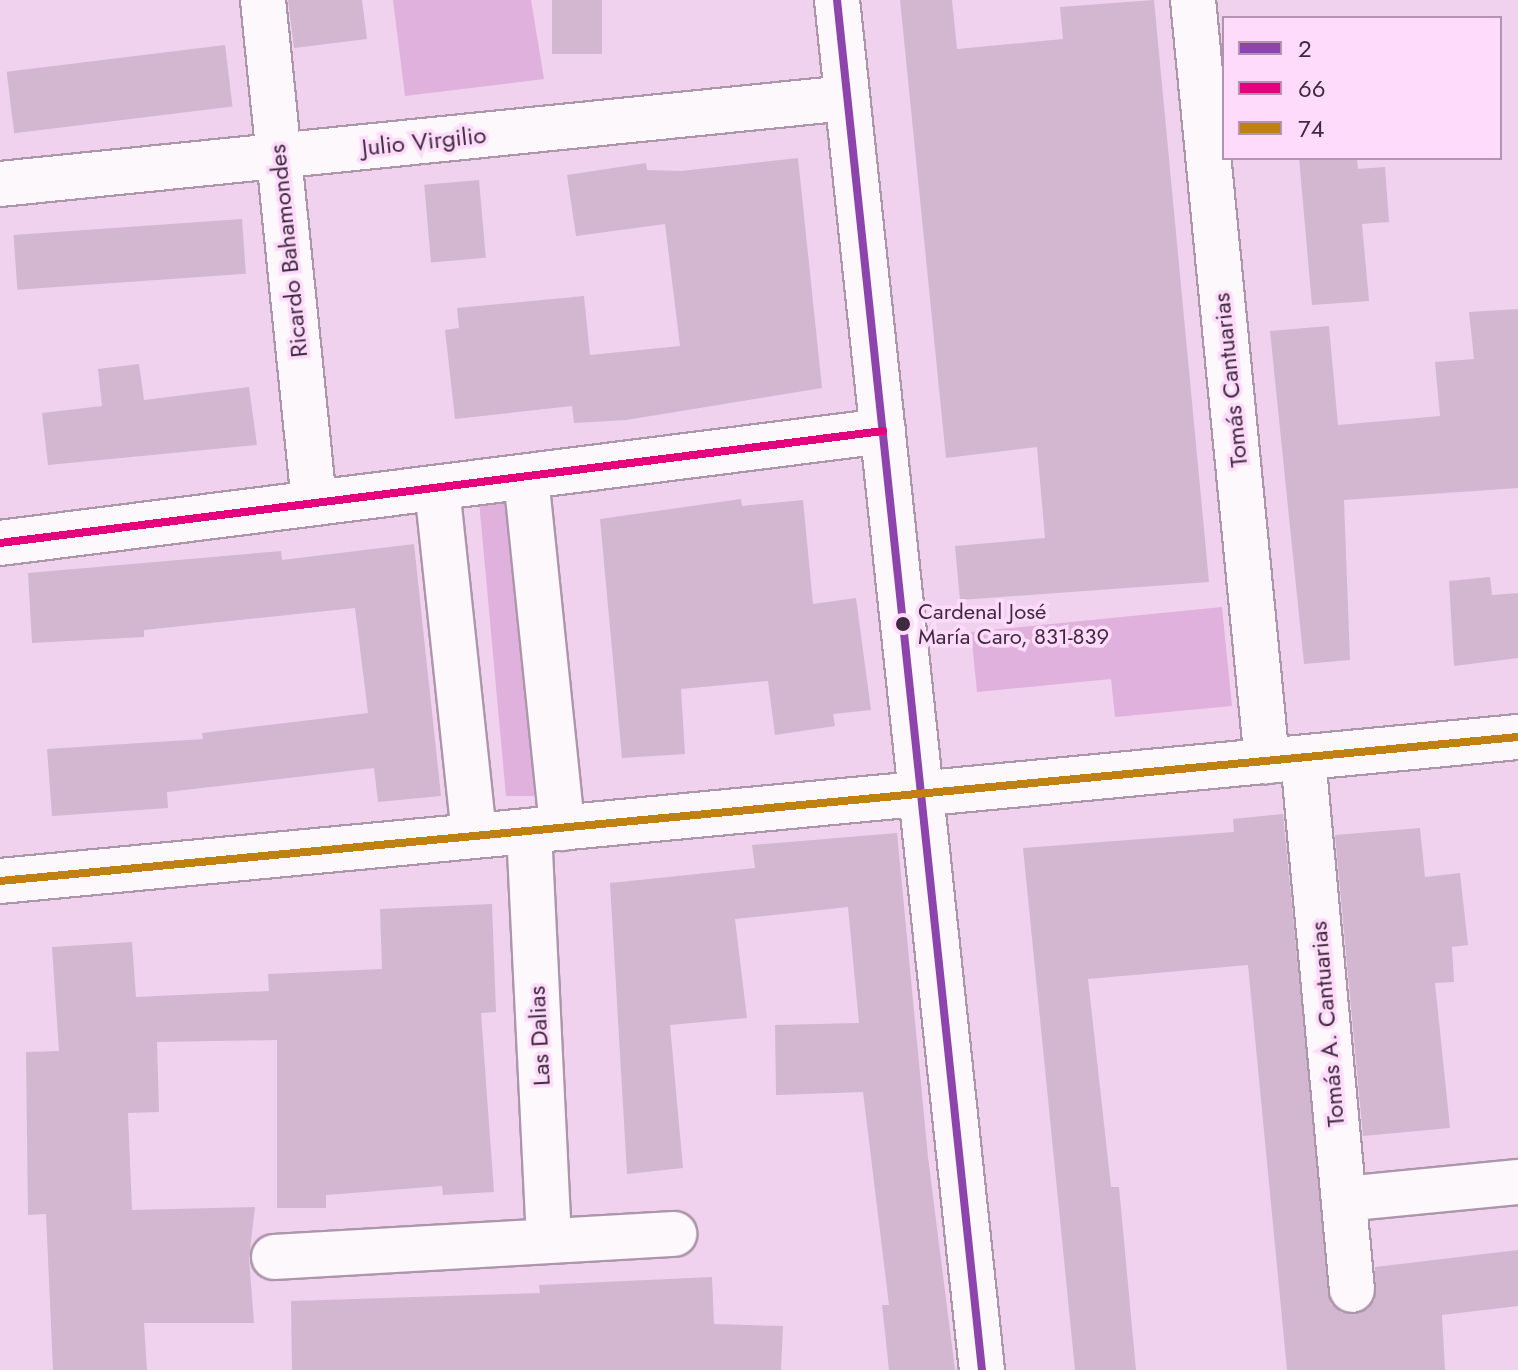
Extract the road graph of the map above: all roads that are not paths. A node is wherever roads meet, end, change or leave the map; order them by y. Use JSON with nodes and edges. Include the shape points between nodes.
{"nodes":[{"id":1,"x":263,"y":0,"type":"edge"},
{"id":2,"x":837,"y":0,"type":"edge"},
{"id":3,"x":1193,"y":0,"type":"edge"},
{"id":4,"x":847,"y":98,"type":"junction"},
{"id":5,"x":279,"y":156,"type":"junction"},
{"id":6,"x":0,"y":184,"type":"edge"},
{"id":7,"x":883,"y":431,"type":"junction"},
{"id":8,"x":526,"y":477,"type":"junction"},
{"id":9,"x":437,"y":488,"type":"junction"},
{"id":10,"x":314,"y":502,"type":"junction"},
{"id":11,"x":0,"y":543,"type":"edge"},
{"id":12,"x":1518,"y":737,"type":"edge"},
{"id":13,"x":1285,"y":759,"type":"junction"},
{"id":14,"x":921,"y":794,"type":"junction"},
{"id":15,"x":546,"y":829,"type":"junction"},
{"id":16,"x":474,"y":836,"type":"junction"},
{"id":17,"x":0,"y":881,"type":"edge"},
{"id":18,"x":1518,"y":1182,"type":"edge"},
{"id":19,"x":1344,"y":1199,"type":"junction"},
{"id":20,"x":674,"y":1234,"type":"dead end"},
{"id":21,"x":549,"y":1241,"type":"junction"},
{"id":22,"x":274,"y":1257,"type":"dead end"},
{"id":23,"x":1352,"y":1290,"type":"dead end"},
{"id":24,"x":982,"y":1370,"type":"edge"}],
"edges":[{"from":1,"to":5,"type":"street","name":"Ricardo Bahamondes"},
{"from":2,"to":4,"type":"street"},
{"from":3,"to":13,"type":"street","name":"Tomás Cantuarias"},
{"from":4,"to":5,"type":"street","name":"Julio Virgilio"},
{"from":4,"to":7,"type":"street"},
{"from":5,"to":6,"type":"street","name":"Julio Virgilio"},
{"from":5,"to":10,"type":"street","name":"Ricardo Bahamondes"},
{"from":7,"to":8,"type":"street"},
{"from":7,"to":14,"type":"street"},
{"from":8,"to":9,"type":"street"},
{"from":8,"to":15,"type":"street"},
{"from":9,"to":10,"type":"street"},
{"from":9,"to":16,"type":"street"},
{"from":10,"to":11,"type":"street"},
{"from":12,"to":13,"type":"street"},
{"from":13,"to":14,"type":"street"},
{"from":13,"to":19,"type":"street","name":"Tomás A. Cantuarias"},
{"from":14,"to":15,"type":"street"},
{"from":14,"to":24,"type":"street"},
{"from":15,"to":16,"type":"street"},
{"from":15,"to":21,"type":"street","name":"Las Dalias"},
{"from":16,"to":17,"type":"street"},
{"from":18,"to":19,"type":"street"},
{"from":19,"to":23,"type":"street","name":"Tomás A. Cantuarias"},
{"from":20,"to":21,"type":"street"},
{"from":21,"to":22,"type":"street"}]}
